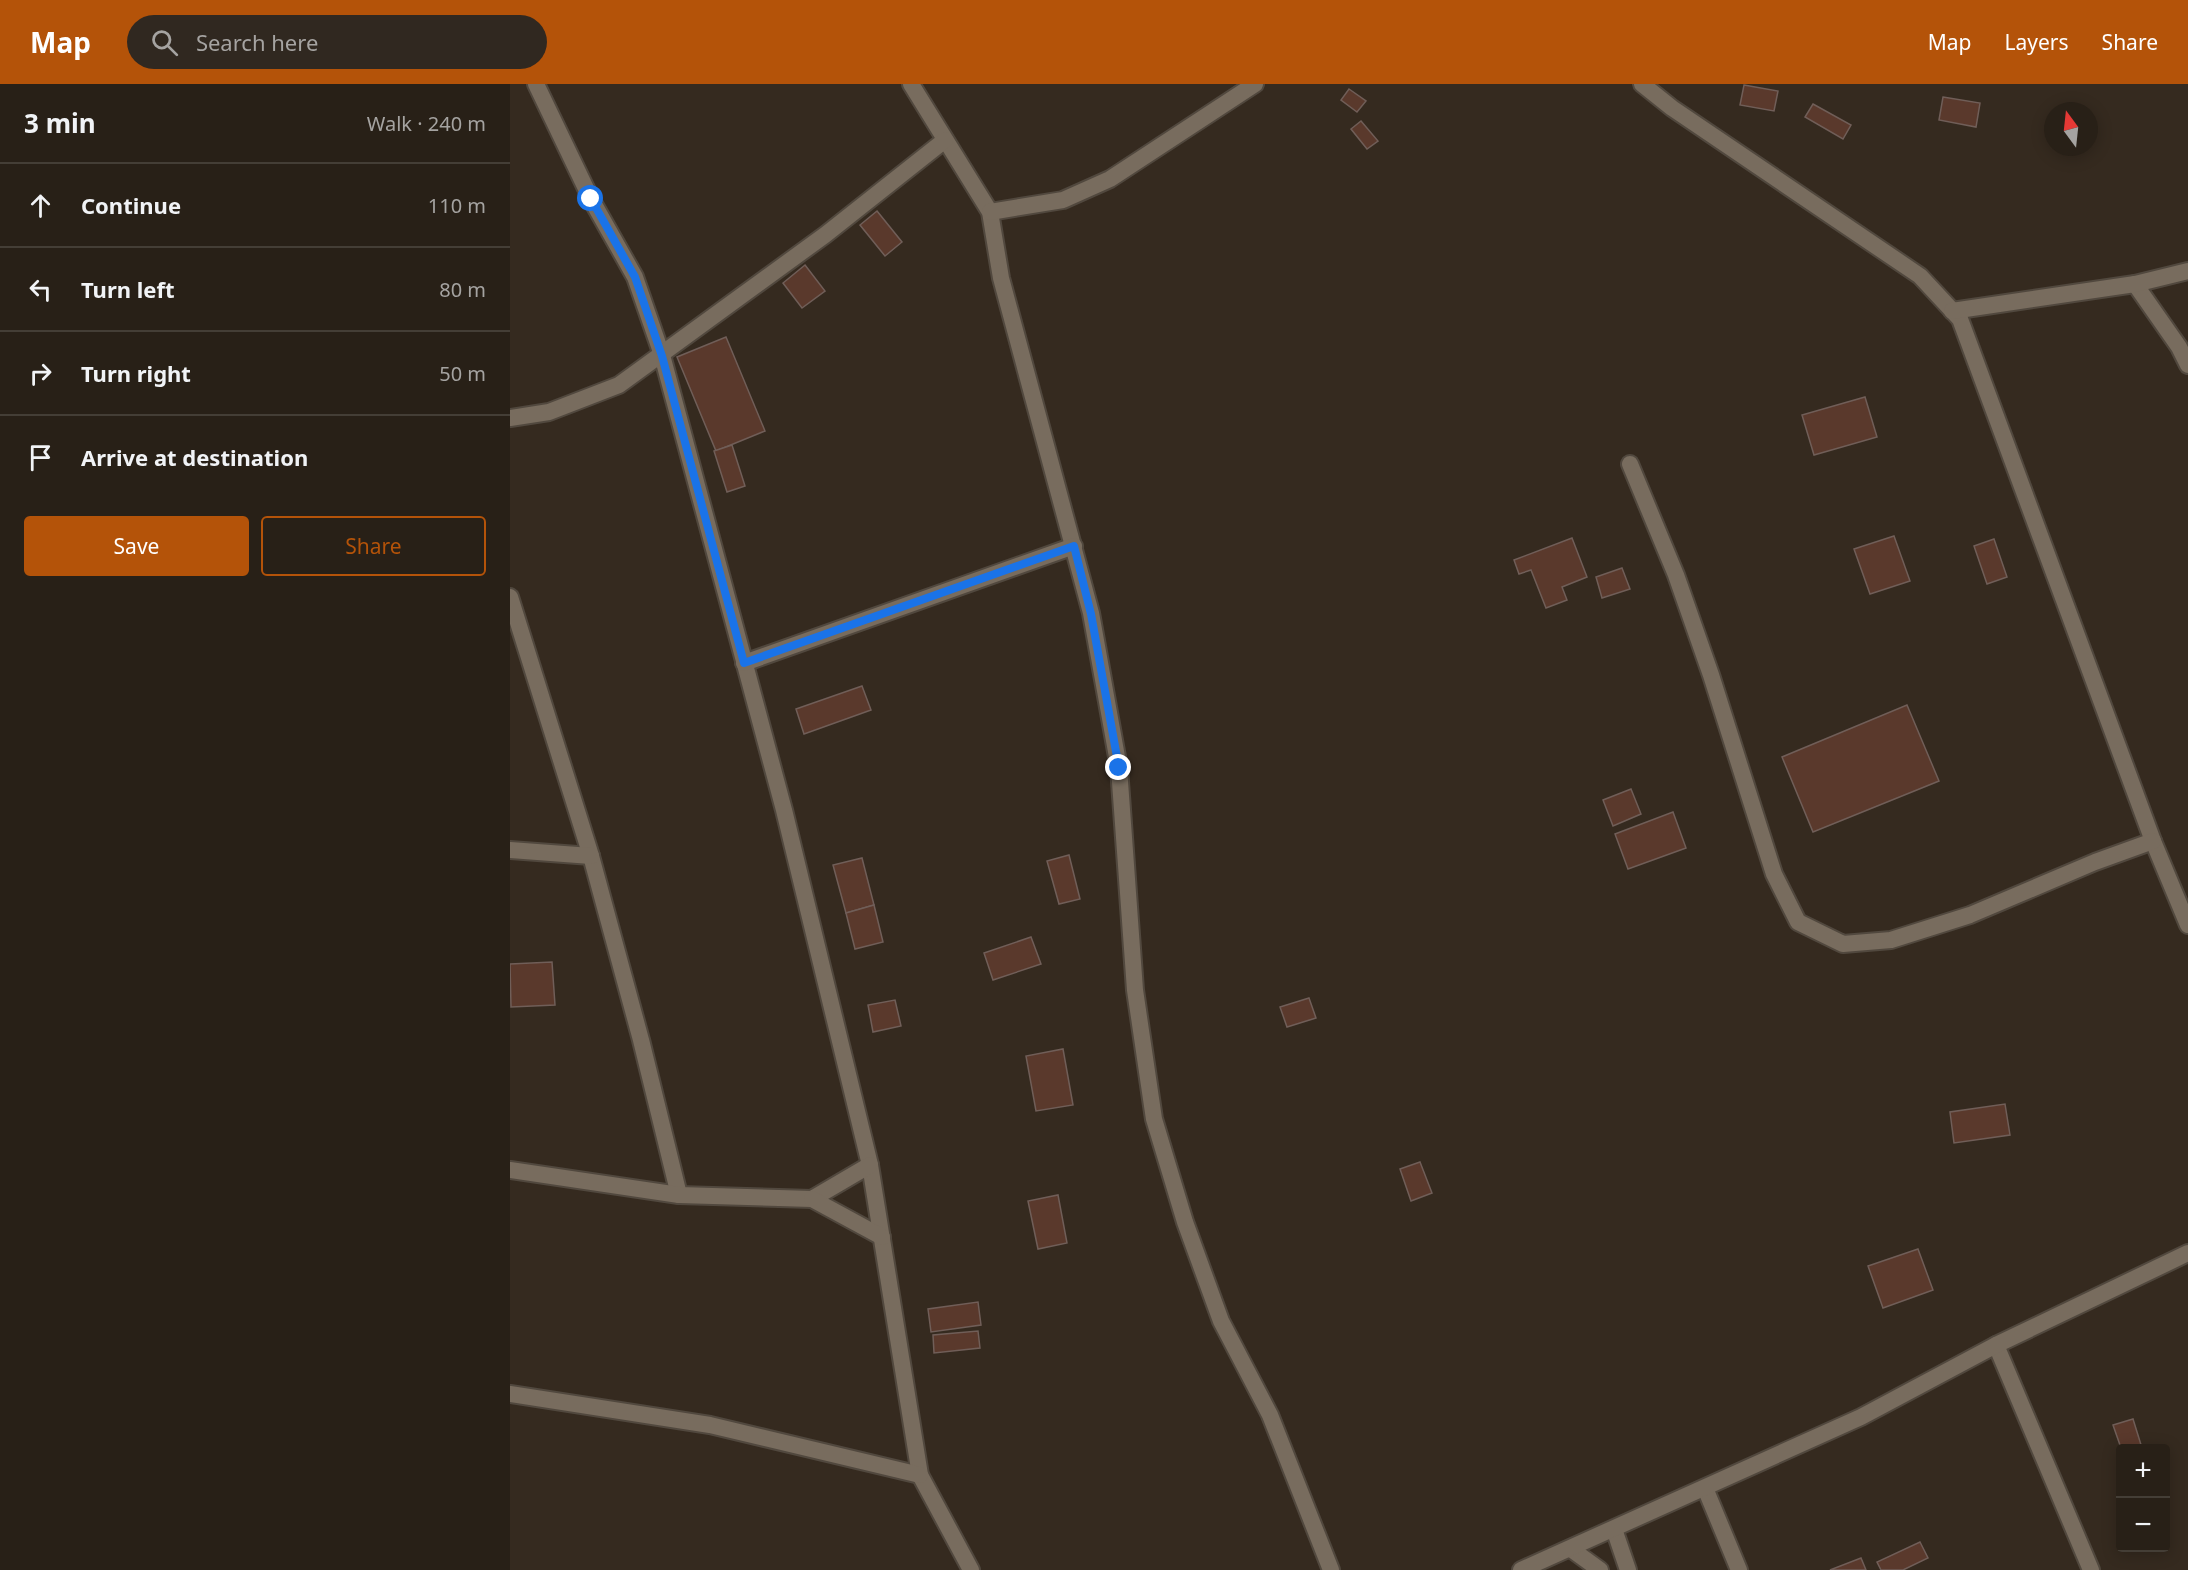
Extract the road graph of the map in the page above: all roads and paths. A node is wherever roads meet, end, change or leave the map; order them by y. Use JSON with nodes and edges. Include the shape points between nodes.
{"nodes":[{"id":1,"x":536,"y":84,"type":"edge"},
{"id":2,"x":911,"y":84,"type":"edge"},
{"id":3,"x":1256,"y":84,"type":"edge"},
{"id":4,"x":1642,"y":84,"type":"edge"},
{"id":5,"x":945,"y":140,"type":"junction"},
{"id":6,"x":990,"y":212,"type":"junction"},
{"id":7,"x":2188,"y":271,"type":"edge"},
{"id":8,"x":2135,"y":284,"type":"junction"},
{"id":9,"x":1952,"y":311,"type":"junction"},
{"id":10,"x":662,"y":356,"type":"junction"},
{"id":11,"x":2188,"y":365,"type":"edge"},
{"id":12,"x":510,"y":418,"type":"edge"},
{"id":13,"x":1630,"y":464,"type":"dead end"},
{"id":14,"x":1074,"y":546,"type":"junction"},
{"id":15,"x":510,"y":597,"type":"edge"},
{"id":16,"x":744,"y":663,"type":"junction"},
{"id":17,"x":2152,"y":841,"type":"junction"},
{"id":18,"x":510,"y":850,"type":"edge"},
{"id":19,"x":591,"y":856,"type":"junction"},
{"id":20,"x":2167,"y":875,"type":"junction"},
{"id":21,"x":2188,"y":887,"type":"edge"},
{"id":22,"x":2188,"y":925,"type":"edge"},
{"id":23,"x":870,"y":1165,"type":"junction"},
{"id":24,"x":510,"y":1170,"type":"edge"},
{"id":25,"x":679,"y":1195,"type":"junction"},
{"id":26,"x":812,"y":1199,"type":"junction"},
{"id":27,"x":882,"y":1237,"type":"junction"},
{"id":28,"x":2188,"y":1253,"type":"edge"},
{"id":29,"x":1995,"y":1345,"type":"junction"},
{"id":30,"x":510,"y":1394,"type":"edge"},
{"id":31,"x":920,"y":1475,"type":"junction"},
{"id":32,"x":1705,"y":1488,"type":"junction"},
{"id":33,"x":1614,"y":1529,"type":"junction"},
{"id":34,"x":1571,"y":1549,"type":"junction"},
{"id":35,"x":971,"y":1570,"type":"edge"},
{"id":36,"x":1331,"y":1570,"type":"edge"},
{"id":37,"x":1521,"y":1570,"type":"edge"},
{"id":38,"x":1600,"y":1570,"type":"edge"},
{"id":39,"x":1628,"y":1570,"type":"edge"},
{"id":40,"x":1739,"y":1570,"type":"edge"},
{"id":41,"x":2091,"y":1570,"type":"edge"}],
"edges":[{"from":1,"to":10,"type":"street","via":[[591,199],[635,277]]},
{"from":2,"to":5,"type":"street"},
{"from":3,"to":6,"type":"street","via":[[1110,179],[1063,200]]},
{"from":4,"to":9,"type":"street","via":[[1920,276]]},
{"from":5,"to":6,"type":"street"},
{"from":5,"to":10,"type":"street"},
{"from":6,"to":14,"type":"street","via":[[1001,278]]},
{"from":7,"to":8,"type":"street"},
{"from":8,"to":9,"type":"street"},
{"from":8,"to":11,"type":"street"},
{"from":9,"to":17,"type":"street","via":[[1960,320]]},
{"from":10,"to":12,"type":"street","via":[[619,386],[549,412]]},
{"from":10,"to":16,"type":"street"},
{"from":13,"to":17,"type":"street","via":[[1676,575],[1774,874],[1798,922],[1843,944],[1891,940],[1970,915]]},
{"from":14,"to":16,"type":"street"},
{"from":14,"to":36,"type":"street","via":[[1091,614],[1119,768],[1135,990],[1154,1119],[1185,1222],[1221,1321],[1270,1415]]},
{"from":15,"to":19,"type":"street"},
{"from":16,"to":23,"type":"street","via":[[784,810]]},
{"from":17,"to":20,"type":"street"},
{"from":18,"to":19,"type":"street"},
{"from":19,"to":25,"type":"street"},
{"from":20,"to":21,"type":"street"},
{"from":20,"to":22,"type":"street"},
{"from":23,"to":26,"type":"street"},
{"from":23,"to":27,"type":"street"},
{"from":24,"to":25,"type":"street"},
{"from":25,"to":26,"type":"street"},
{"from":26,"to":27,"type":"street"},
{"from":27,"to":31,"type":"street"},
{"from":28,"to":29,"type":"street"},
{"from":29,"to":32,"type":"street","via":[[1861,1417]]},
{"from":29,"to":41,"type":"street"},
{"from":30,"to":31,"type":"street","via":[[710,1425]]},
{"from":31,"to":35,"type":"street"},
{"from":32,"to":33,"type":"street"},
{"from":32,"to":40,"type":"street"},
{"from":33,"to":34,"type":"street"},
{"from":33,"to":39,"type":"street"},
{"from":34,"to":37,"type":"street"},
{"from":34,"to":38,"type":"street"}]}
